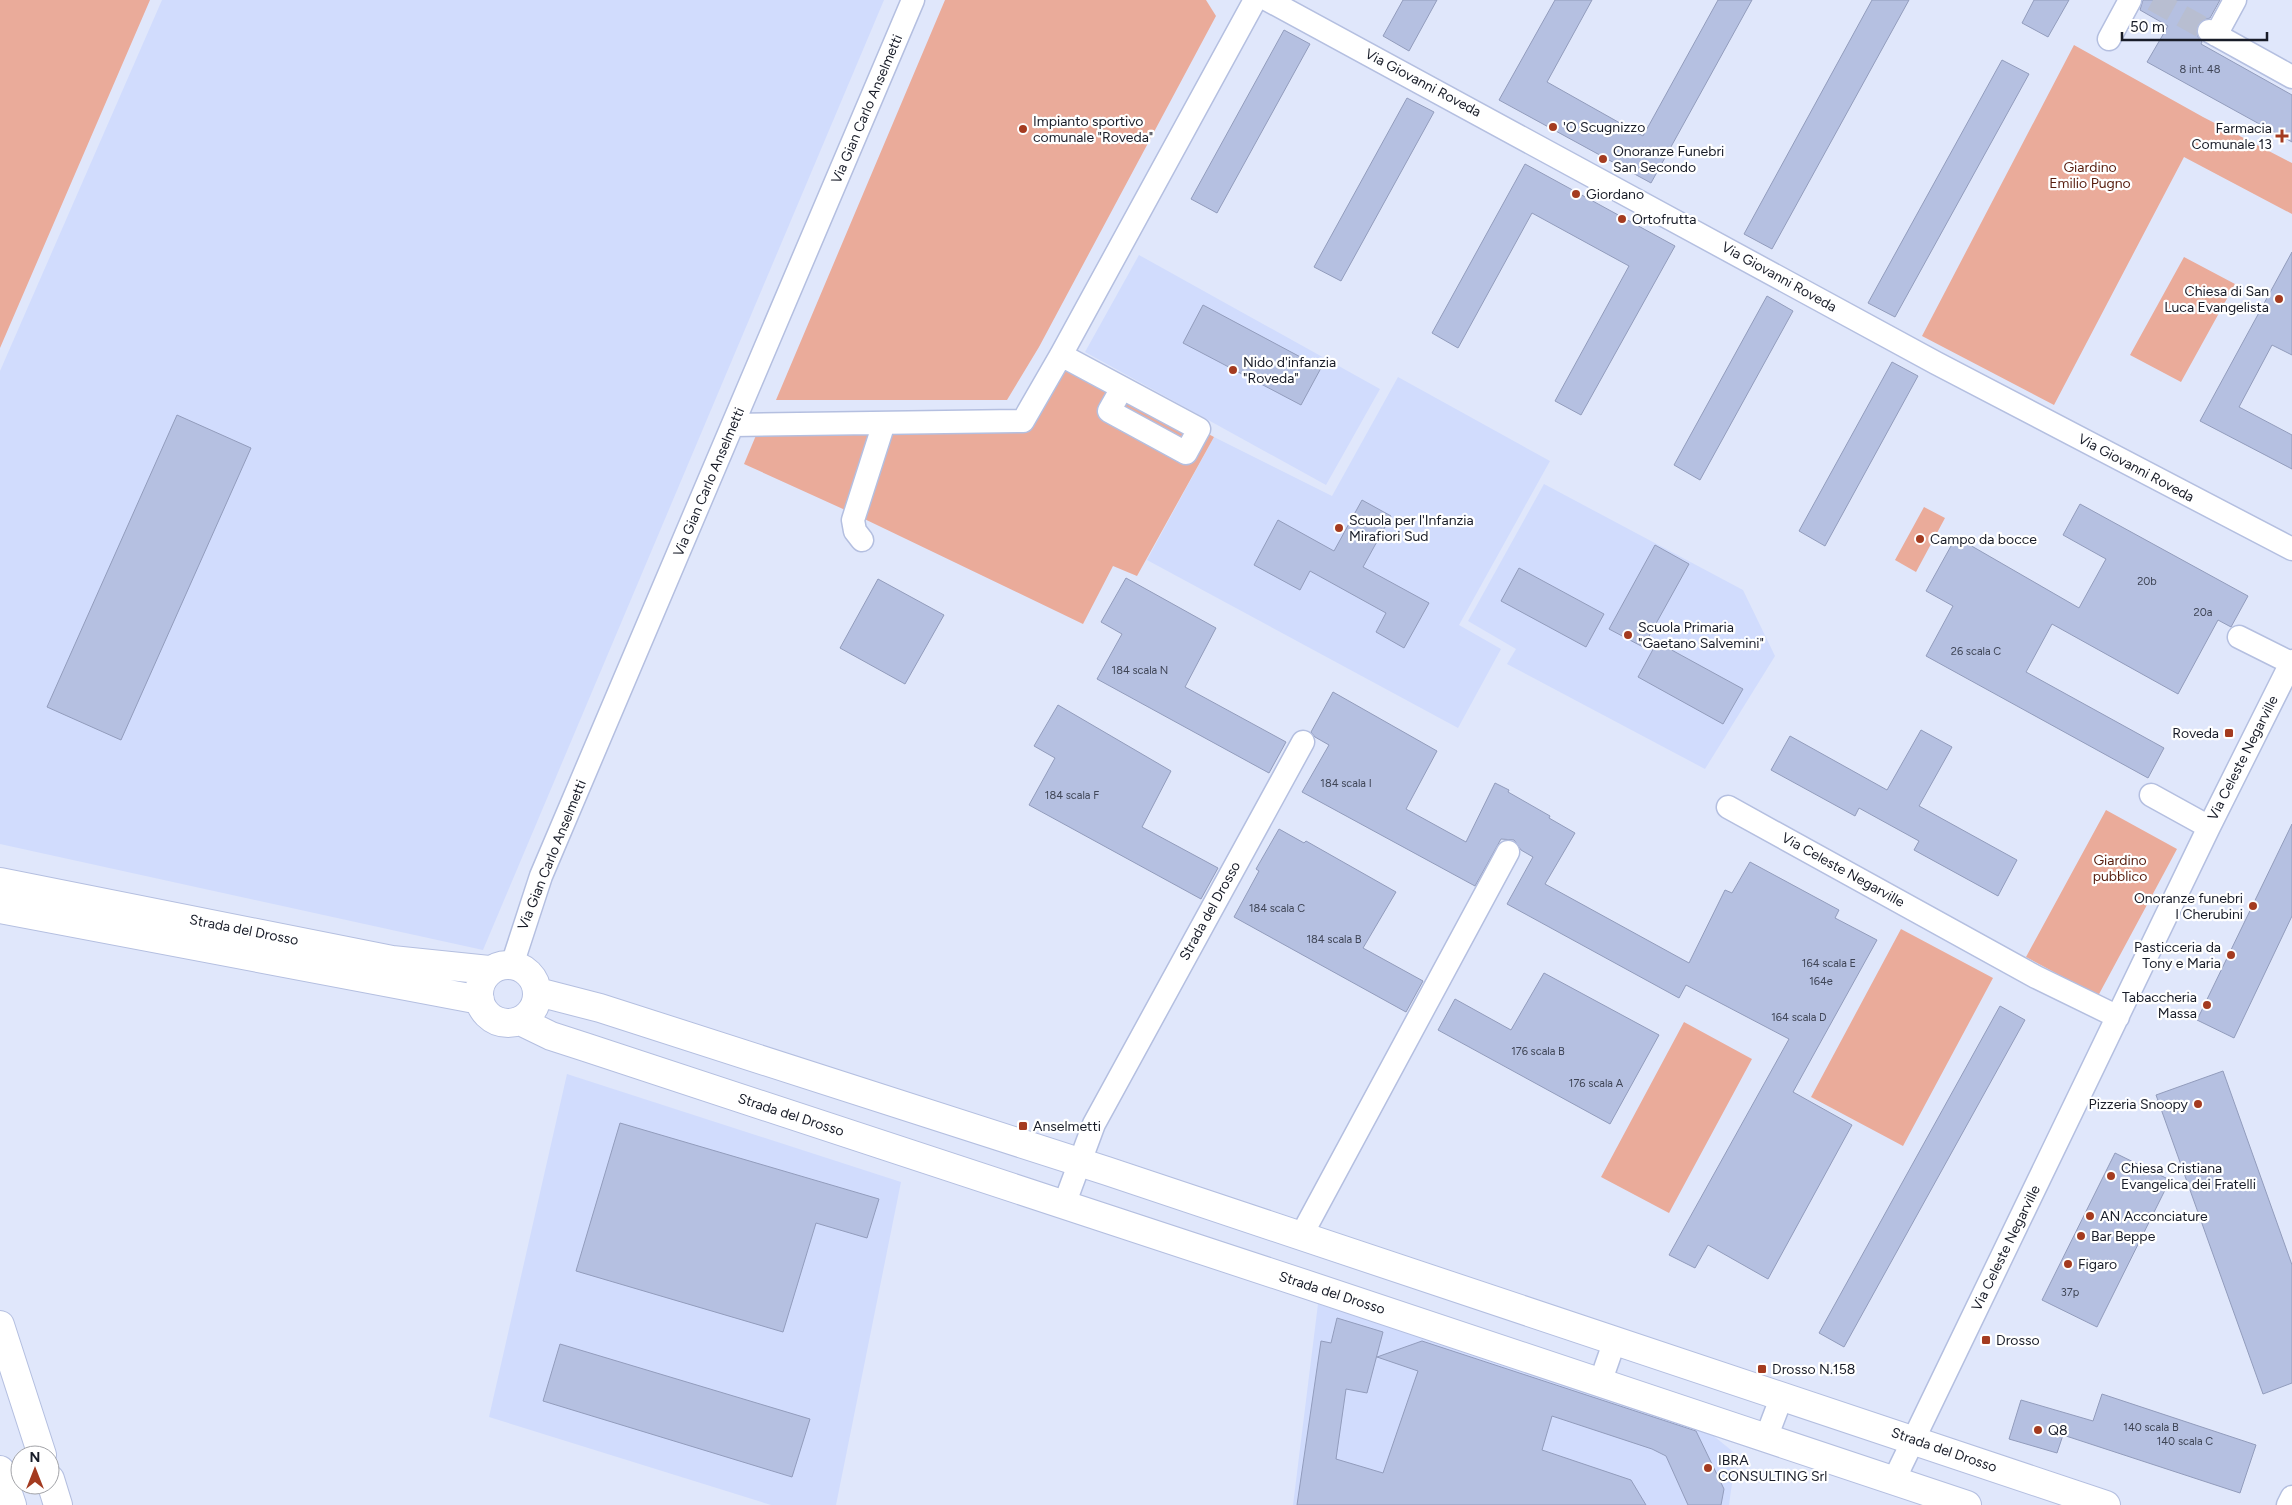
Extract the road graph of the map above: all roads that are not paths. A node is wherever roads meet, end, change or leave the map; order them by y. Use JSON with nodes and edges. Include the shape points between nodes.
{"nodes":[{"id":1,"x":913,"y":0,"type":"edge"},
{"id":2,"x":1255,"y":0,"type":"edge"},
{"id":3,"x":1268,"y":0,"type":"edge"},
{"id":4,"x":2130,"y":0,"type":"edge"},
{"id":5,"x":2235,"y":0,"type":"edge"},
{"id":6,"x":2109,"y":39,"type":"dead end"},
{"id":7,"x":2292,"y":76,"type":"edge"},
{"id":8,"x":1061,"y":355,"type":"junction"},
{"id":9,"x":1122,"y":388,"type":"dead end"},
{"id":10,"x":884,"y":423,"type":"junction"},
{"id":11,"x":733,"y":425,"type":"junction"},
{"id":12,"x":862,"y":540,"type":"dead end"},
{"id":13,"x":2292,"y":550,"type":"edge"},
{"id":14,"x":2239,"y":637,"type":"dead end"},
{"id":15,"x":2291,"y":662,"type":"edge"},
{"id":16,"x":1303,"y":742,"type":"dead end"},
{"id":17,"x":2151,"y":795,"type":"dead end"},
{"id":18,"x":1728,"y":807,"type":"dead end"},
{"id":19,"x":2209,"y":827,"type":"junction"},
{"id":20,"x":1508,"y":852,"type":"dead end"},
{"id":21,"x":0,"y":882,"type":"edge"},
{"id":22,"x":0,"y":909,"type":"edge"},
{"id":23,"x":500,"y":968,"type":"junction"},
{"id":24,"x":538,"y":992,"type":"junction"},
{"id":25,"x":480,"y":1000,"type":"junction"},
{"id":26,"x":2118,"y":1017,"type":"junction"},
{"id":27,"x":520,"y":1021,"type":"junction"},
{"id":28,"x":1079,"y":1162,"type":"junction"},
{"id":29,"x":1064,"y":1205,"type":"junction"},
{"id":30,"x":1301,"y":1236,"type":"junction"},
{"id":31,"x":0,"y":1325,"type":"edge"},
{"id":32,"x":1615,"y":1340,"type":"junction"},
{"id":33,"x":1600,"y":1383,"type":"junction"},
{"id":34,"x":1782,"y":1396,"type":"junction"},
{"id":35,"x":1766,"y":1438,"type":"junction"},
{"id":36,"x":1913,"y":1439,"type":"junction"},
{"id":37,"x":39,"y":1445,"type":"edge"},
{"id":38,"x":0,"y":1470,"type":"edge"},
{"id":39,"x":1894,"y":1480,"type":"junction"},
{"id":40,"x":2292,"y":1497,"type":"edge"},
{"id":41,"x":12,"y":1505,"type":"edge"},
{"id":42,"x":1967,"y":1505,"type":"edge"},
{"id":43,"x":2106,"y":1505,"type":"edge"},
{"id":44,"x":2288,"y":1505,"type":"edge"}],
"edges":[{"from":1,"to":11,"type":"street","name":"Via Gian Carlo Anselmetti"},
{"from":2,"to":8,"type":"street"},
{"from":3,"to":13,"type":"street","name":"Via Giovanni Roveda","via":[[1936,363]]},
{"from":4,"to":6,"type":"street"},
{"from":5,"to":7,"type":"street","via":[[2212,33]]},
{"from":8,"to":9,"type":"street"},
{"from":8,"to":10,"type":"street","via":[[1023,420]]},
{"from":10,"to":11,"type":"street"},
{"from":10,"to":12,"type":"street","via":[[853,520],[855,531]]},
{"from":11,"to":23,"type":"street","name":"Via Gian Carlo Anselmetti"},
{"from":14,"to":15,"type":"street","name":"Via Celeste Negarville"},
{"from":15,"to":19,"type":"street","name":"Via Celeste Negarville"},
{"from":16,"to":28,"type":"street","name":"Strada del Drosso","via":[[1094,1124]]},
{"from":17,"to":19,"type":"street","name":"Via Celeste Negarville"},
{"from":18,"to":26,"type":"street","name":"Via Celeste Negarville","via":[[2036,977]]},
{"from":19,"to":26,"type":"street","name":"Via Celeste Negarville"},
{"from":20,"to":30,"type":"street"},
{"from":21,"to":23,"type":"main road","name":"Strada del Drosso","via":[[392,960],[461,969]]},
{"from":22,"to":25,"type":"main road","name":"Strada del Drosso"},
{"from":23,"to":24,"type":"main road","via":[[523,969]]},
{"from":23,"to":25,"type":"main road","via":[[480,988]]},
{"from":24,"to":27,"type":"main road","via":[[532,1011]]},
{"from":24,"to":28,"type":"main road","name":"Strada del Drosso","via":[[609,1011]]},
{"from":25,"to":27,"type":"main road","via":[[484,1011],[495,1019],[506,1023]]},
{"from":26,"to":36,"type":"street","name":"Via Celeste Negarville"},
{"from":27,"to":29,"type":"main road","name":"Strada del Drosso","via":[[585,1048]]},
{"from":28,"to":29,"type":"street","name":"Strada del Drosso"},
{"from":28,"to":30,"type":"main road","name":"Strada del Drosso"},
{"from":29,"to":33,"type":"main road","name":"Strada del Drosso"},
{"from":30,"to":32,"type":"main road","name":"Strada del Drosso"},
{"from":31,"to":37,"type":"main road"},
{"from":32,"to":33,"type":"street"},
{"from":32,"to":34,"type":"main road","name":"Strada del Drosso"},
{"from":33,"to":35,"type":"main road","name":"Strada del Drosso"},
{"from":34,"to":35,"type":"street"},
{"from":34,"to":36,"type":"main road","name":"Strada del Drosso"},
{"from":35,"to":39,"type":"main road","name":"Strada del Drosso"},
{"from":36,"to":39,"type":"street","name":"Via Celeste Negarville"},
{"from":36,"to":43,"type":"main road","name":"Strada del Drosso"},
{"from":38,"to":41,"type":"main road"},
{"from":39,"to":42,"type":"main road","name":"Strada del Drosso"},
{"from":40,"to":44,"type":"street"}]}
